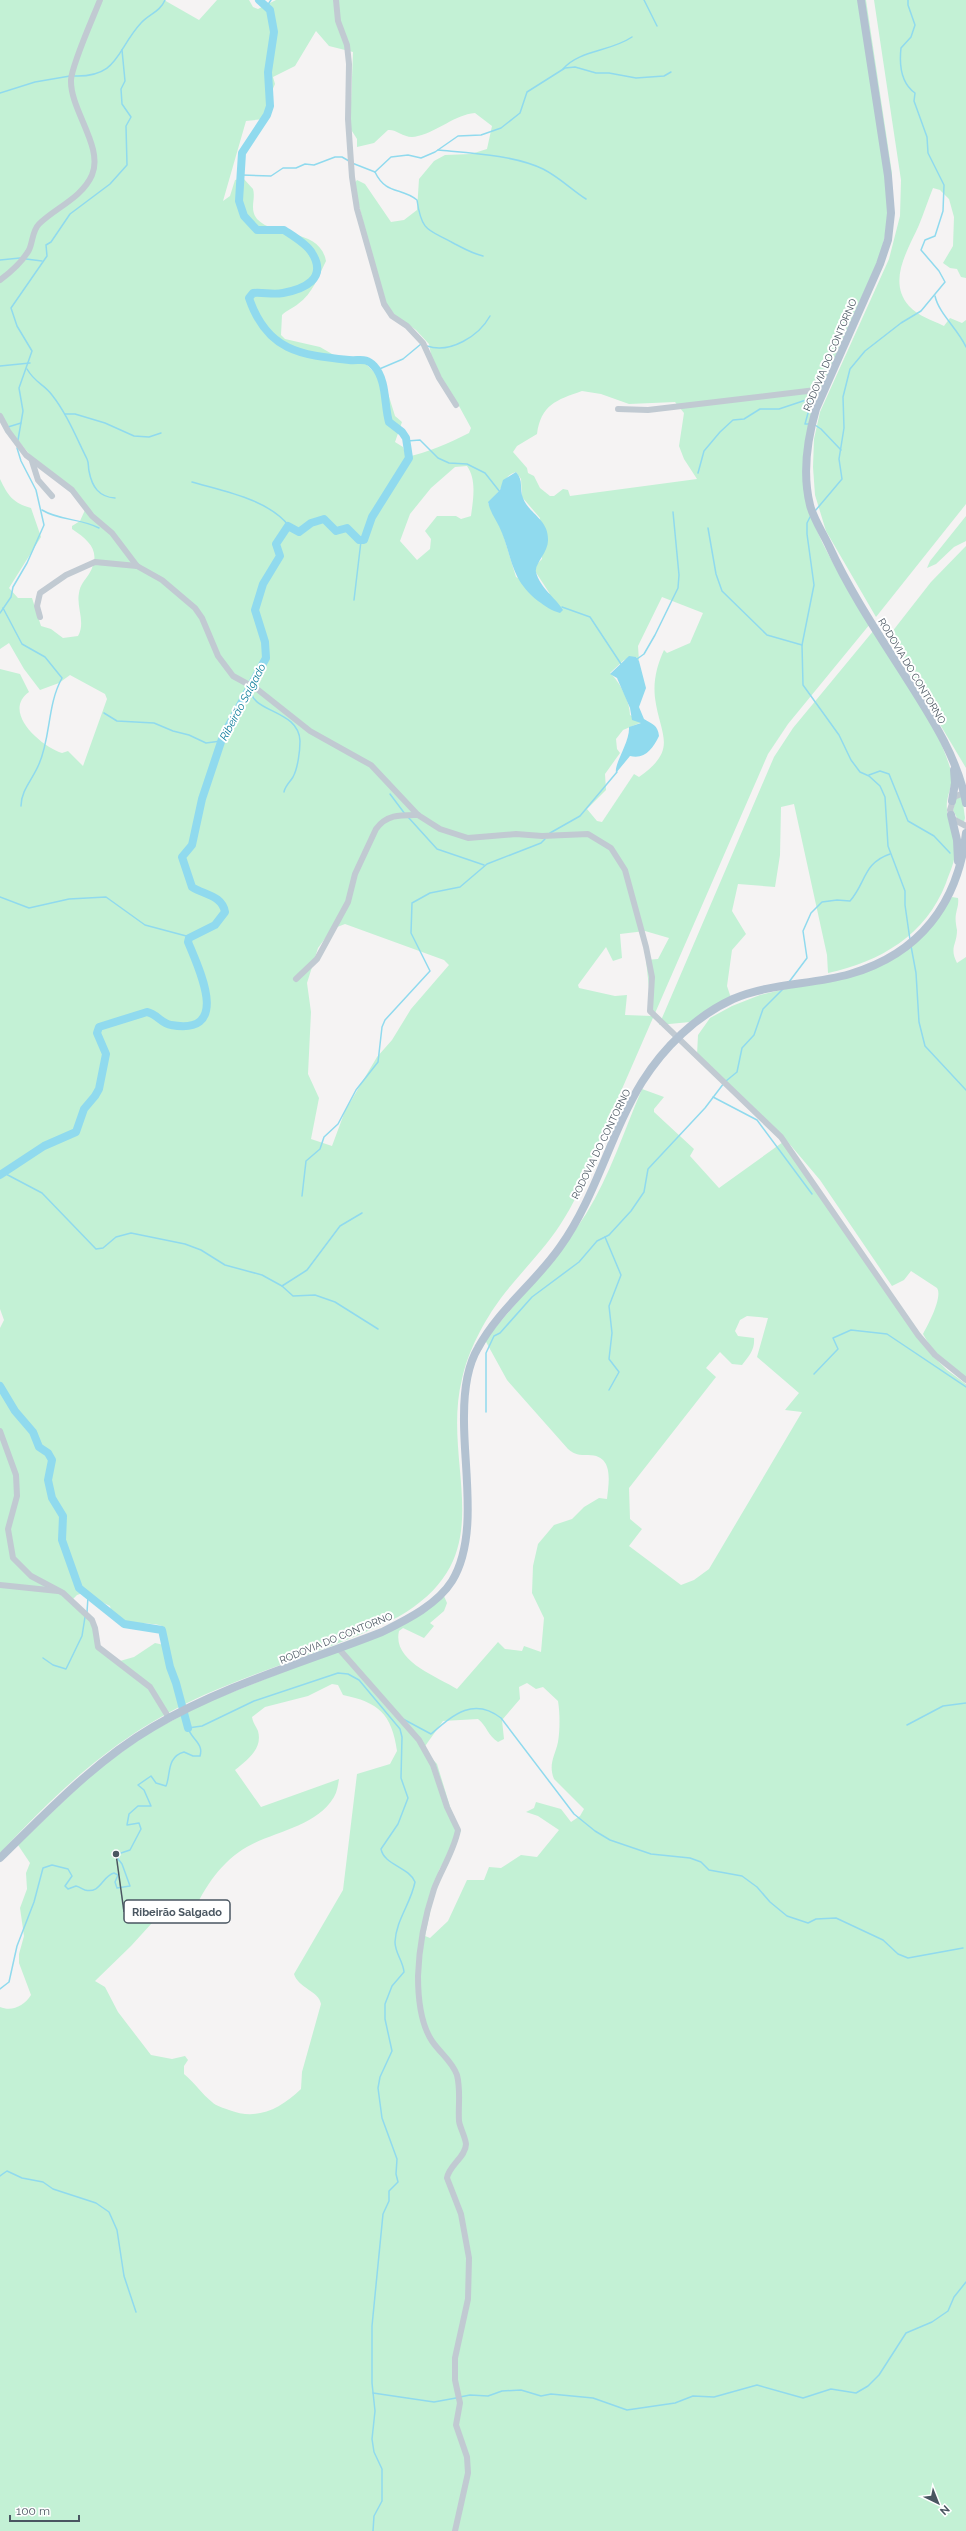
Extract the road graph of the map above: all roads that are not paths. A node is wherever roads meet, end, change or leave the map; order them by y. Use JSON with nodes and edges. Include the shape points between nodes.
{"nodes":[{"id":1,"x":100,"y":0,"type":"edge"},
{"id":2,"x":336,"y":0,"type":"edge"},
{"id":3,"x":861,"y":0,"type":"edge"},
{"id":4,"x":0,"y":280,"type":"edge"},
{"id":5,"x":824,"y":389,"type":"junction"},
{"id":6,"x":456,"y":406,"type":"dead end"},
{"id":7,"x":618,"y":408,"type":"dead end"},
{"id":8,"x":0,"y":416,"type":"edge"},
{"id":9,"x":32,"y":461,"type":"junction"},
{"id":10,"x":52,"y":496,"type":"dead end"},
{"id":11,"x":137,"y":566,"type":"junction"},
{"id":12,"x":40,"y":617,"type":"dead end"},
{"id":13,"x":954,"y":761,"type":"junction"},
{"id":14,"x":966,"y":778,"type":"edge"},
{"id":15,"x":965,"y":792,"type":"edge"},
{"id":16,"x":952,"y":801,"type":"junction"},
{"id":17,"x":966,"y":803,"type":"edge"},
{"id":18,"x":418,"y":815,"type":"junction"},
{"id":19,"x":951,"y":815,"type":"junction"},
{"id":20,"x":966,"y":826,"type":"edge"},
{"id":21,"x":966,"y":833,"type":"edge"},
{"id":22,"x":966,"y":847,"type":"edge"},
{"id":23,"x":958,"y":870,"type":"junction"},
{"id":24,"x":296,"y":979,"type":"dead end"},
{"id":25,"x":678,"y":1037,"type":"junction"},
{"id":26,"x":966,"y":1380,"type":"edge"},
{"id":27,"x":0,"y":1432,"type":"edge"},
{"id":28,"x":0,"y":1585,"type":"edge"},
{"id":29,"x":59,"y":1591,"type":"junction"},
{"id":30,"x":339,"y":1649,"type":"junction"},
{"id":31,"x":169,"y":1718,"type":"junction"},
{"id":32,"x":0,"y":1858,"type":"edge"},
{"id":33,"x":456,"y":2531,"type":"edge"}],
"edges":[{"from":1,"to":4,"type":"street","via":[[71,79],[74,106],[84,125],[94,155],[95,166],[92,176],[74,196],[38,225],[29,249],[14,269]]},
{"from":2,"to":6,"type":"street","via":[[338,21],[349,64],[348,119],[357,209],[384,304],[392,316],[407,326],[422,343]]},
{"from":3,"to":5,"type":"main road","name":"RODOVIA DO CONTORNO","via":[[888,176],[891,213],[888,240],[880,264]]},
{"from":5,"to":7,"type":"street","via":[[648,410]]},
{"from":5,"to":13,"type":"main road","name":"RODOVIA DO CONTORNO","via":[[810,430],[806,458],[810,506],[838,565],[927,710]]},
{"from":8,"to":9,"type":"street","via":[[8,431]]},
{"from":9,"to":10,"type":"street","via":[[38,480]]},
{"from":9,"to":11,"type":"street","via":[[72,490],[92,516],[112,533]]},
{"from":11,"to":12,"type":"street","via":[[100,561],[66,574],[40,593],[37,606]]},
{"from":11,"to":18,"type":"street","via":[[162,580],[191,604],[202,618],[222,664],[233,676],[257,689],[310,731],[371,765]]},
{"from":13,"to":14,"type":"main road"},
{"from":13,"to":15,"type":"main road","name":"RODOVIA DO CONTORNO"},
{"from":13,"to":16,"type":"main road","via":[[955,783]]},
{"from":15,"to":16,"type":"street"},
{"from":15,"to":17,"type":"main road","name":"RODOVIA DO CONTORNO"},
{"from":16,"to":19,"type":"street"},
{"from":18,"to":24,"type":"street","via":[[391,817],[380,823],[355,874],[348,902],[316,959]]},
{"from":18,"to":25,"type":"street","via":[[440,828],[468,838],[516,834],[588,834],[611,848],[625,870],[646,947],[652,977],[650,1011]]},
{"from":19,"to":20,"type":"street","via":[[957,823]]},
{"from":19,"to":23,"type":"main road","via":[[957,840]]},
{"from":21,"to":23,"type":"main road","name":"RODOVIA DO CONTORNO"},
{"from":22,"to":23,"type":"main road"},
{"from":23,"to":25,"type":"main road","name":"RODOVIA DO CONTORNO","via":[[950,894],[937,916],[906,948],[880,963],[848,974],[760,991],[734,999],[705,1015]]},
{"from":25,"to":26,"type":"street","via":[[782,1137],[918,1335],[935,1355]]},
{"from":25,"to":30,"type":"main road","name":"RODOVIA DO CONTORNO","via":[[643,1081],[596,1181],[560,1247],[504,1308],[477,1349],[464,1388],[463,1444],[469,1508],[461,1562],[451,1583],[409,1618]]},
{"from":27,"to":29,"type":"street","via":[[10,1454],[16,1483],[16,1501],[8,1529],[10,1553],[26,1572]]},
{"from":28,"to":29,"type":"street"},
{"from":29,"to":31,"type":"street","via":[[92,1620],[98,1647],[153,1691]]},
{"from":30,"to":31,"type":"main road","name":"RODOVIA DO CONTORNO","via":[[254,1681]]},
{"from":30,"to":33,"type":"street","via":[[419,1740],[433,1765],[447,1807],[458,1830],[431,1900],[420,1952],[418,1977],[421,2013],[426,2029],[432,2041],[450,2062],[456,2075],[461,2100],[459,2121],[466,2143],[465,2150],[450,2168],[447,2178],[461,2214],[469,2258],[468,2299],[455,2358],[455,2380],[460,2403],[456,2425],[467,2457],[468,2474]]},
{"from":31,"to":32,"type":"main road","name":"RODOVIA DO CONTORNO","via":[[117,1750],[66,1793]]}]}
